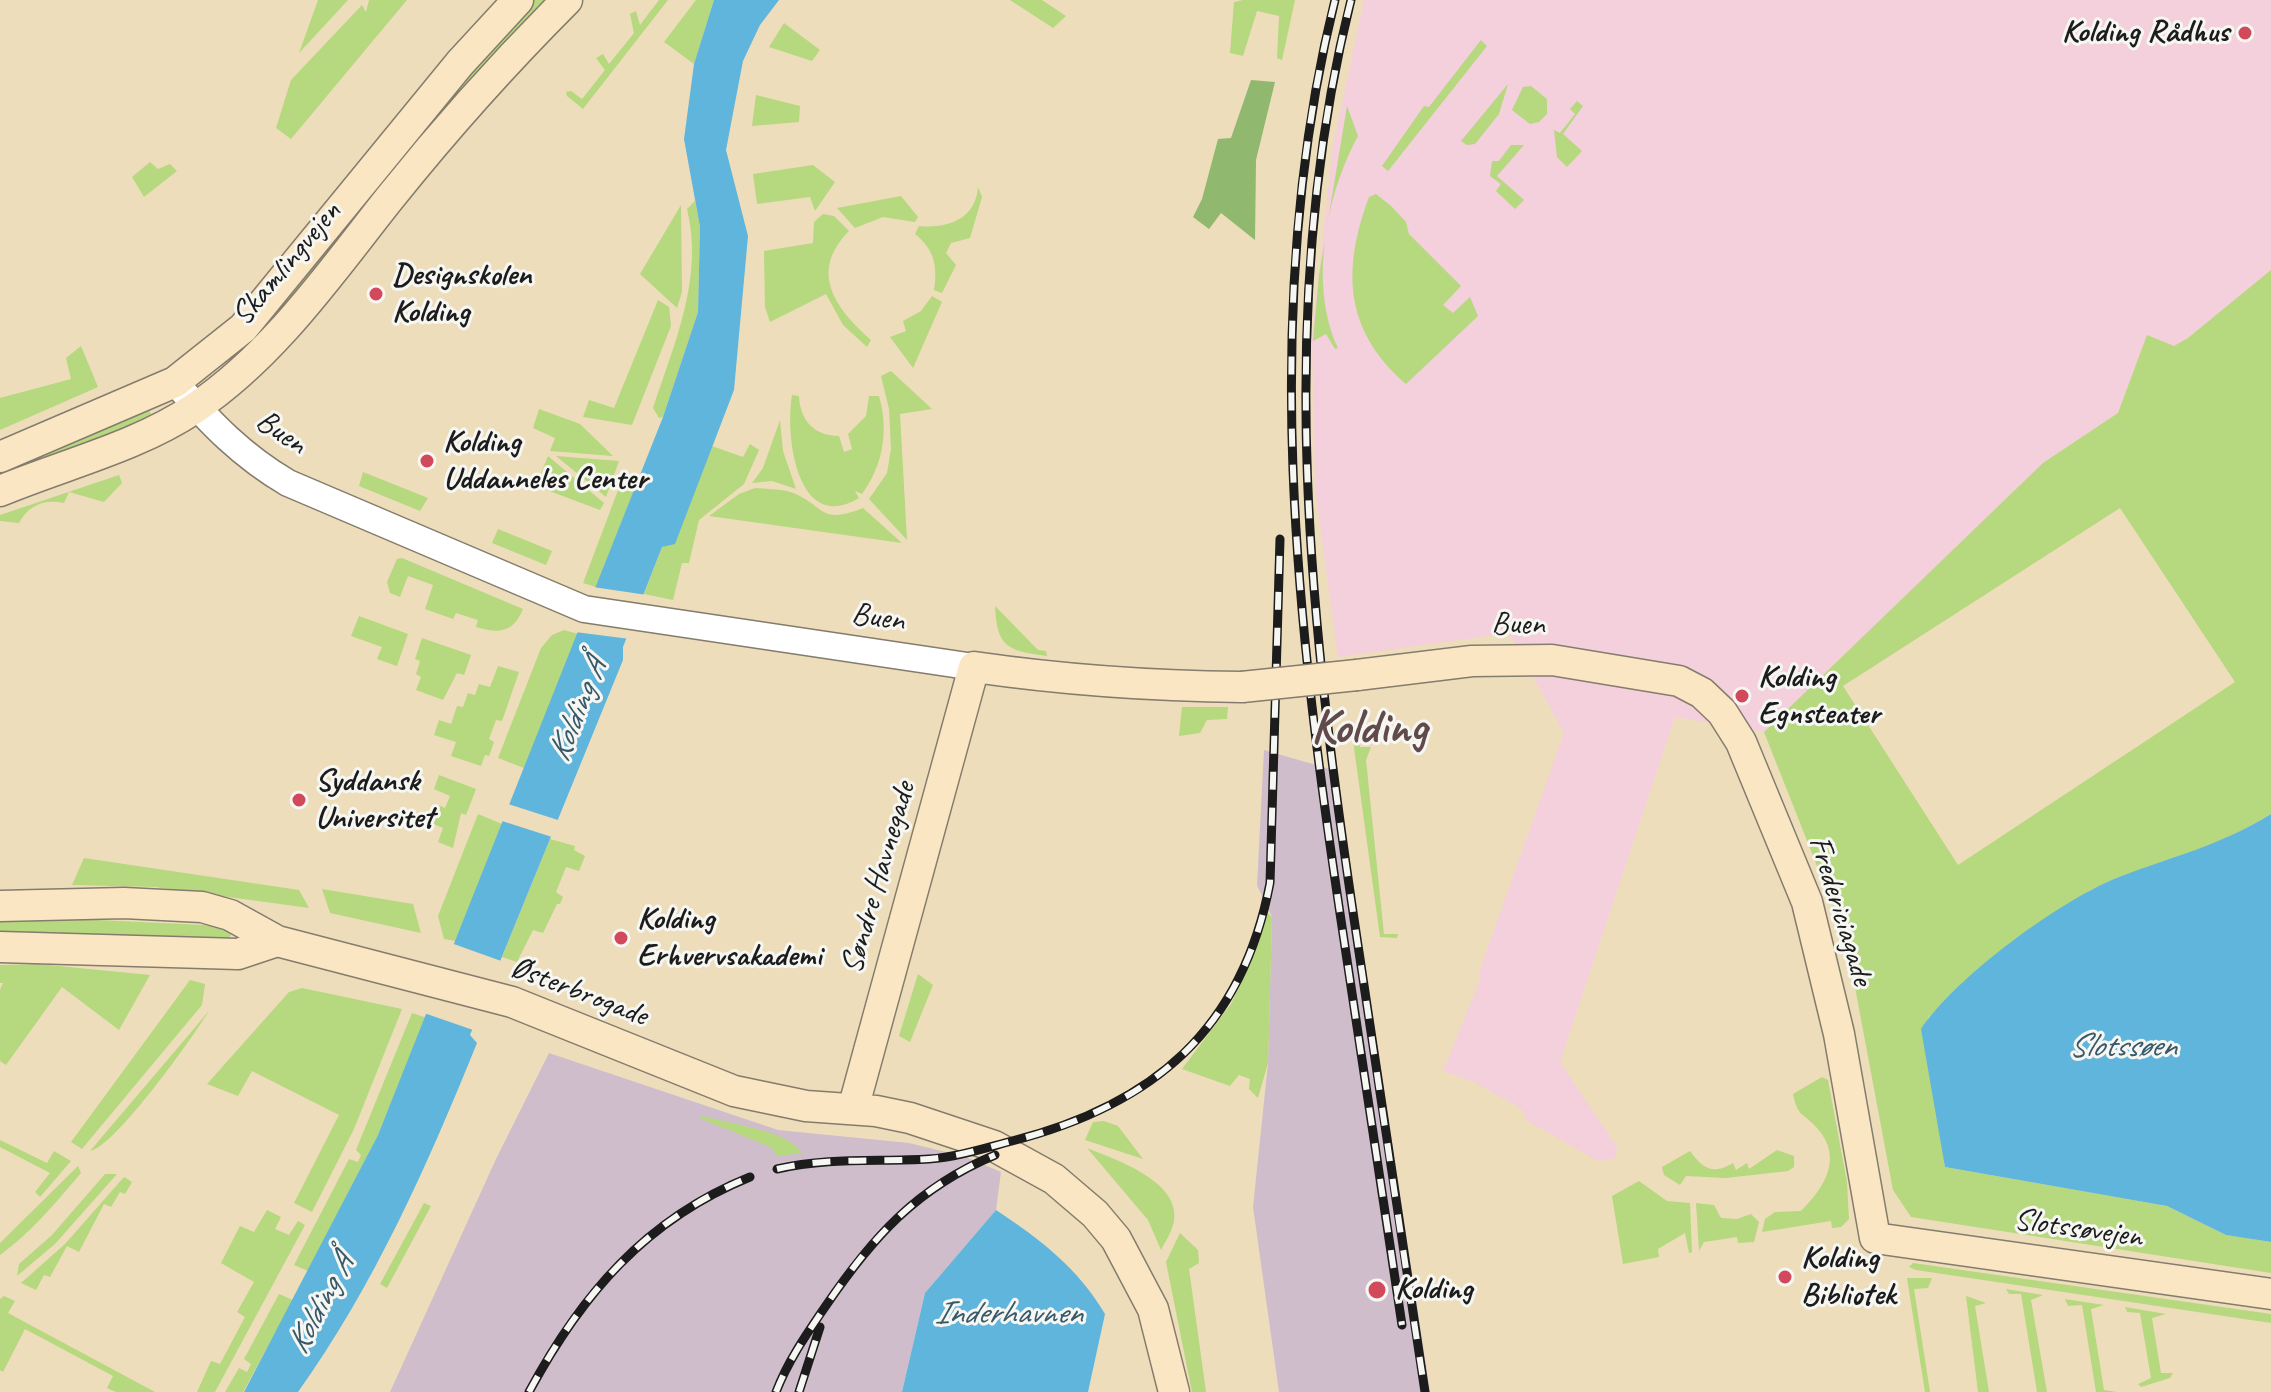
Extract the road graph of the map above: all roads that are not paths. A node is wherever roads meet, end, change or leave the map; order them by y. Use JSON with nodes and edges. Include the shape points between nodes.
{"nodes":[{"id":1,"x":518,"y":0,"type":"edge"},
{"id":2,"x":567,"y":0,"type":"edge"},
{"id":3,"x":175,"y":382,"type":"junction"},
{"id":4,"x":196,"y":407,"type":"junction"},
{"id":5,"x":0,"y":457,"type":"edge"},
{"id":6,"x":0,"y":491,"type":"edge"},
{"id":7,"x":974,"y":667,"type":"junction"},
{"id":8,"x":1637,"y":672,"type":"joint"},
{"id":9,"x":1,"y":906,"type":"edge"},
{"id":10,"x":277,"y":941,"type":"junction"},
{"id":11,"x":0,"y":947,"type":"edge"},
{"id":12,"x":853,"y":1109,"type":"junction"},
{"id":13,"x":1875,"y":1238,"type":"joint"},
{"id":14,"x":2271,"y":1294,"type":"edge"},
{"id":15,"x":1174,"y":1392,"type":"edge"}],
"edges":[{"from":1,"to":3,"type":"main road","name":"Skamlingvejen","via":[[460,63],[269,302]]},
{"from":2,"to":4,"type":"main road","name":"Skamlingvejen","via":[[508,58],[298,311],[245,368]]},
{"from":3,"to":4,"type":"street","name":"Buen"},
{"from":3,"to":5,"type":"main road","name":"Skamlingvejen"},
{"from":4,"to":6,"type":"main road","name":"Skamlingvejen","via":[[152,433]]},
{"from":4,"to":7,"type":"street","name":"Buen","via":[[252,462],[288,483],[584,609]]},
{"from":7,"to":8,"type":"main road","name":"Buen","bridge":true,"via":[[1152,686],[1242,687],[1484,660],[1552,660]]},
{"from":7,"to":12,"type":"main road","name":"Søndre Havnegade"},
{"from":8,"to":13,"type":"main road","name":"Fredericiagade","via":[[1679,681],[1702,693],[1741,742],[1807,902],[1839,1034]]},
{"from":9,"to":10,"type":"main road","name":"Østerbrogade","via":[[202,907],[230,915]]},
{"from":10,"to":11,"type":"main road","via":[[238,954]]},
{"from":10,"to":12,"type":"main road","name":"Østerbrogade","via":[[493,997],[734,1091],[806,1106]]},
{"from":12,"to":15,"type":"main road","name":"Østerbrogade","via":[[910,1118],[994,1146],[1024,1160],[1077,1198],[1116,1239],[1138,1278],[1153,1309]]},
{"from":13,"to":14,"type":"main road","name":"Slotssøvejen"}]}
